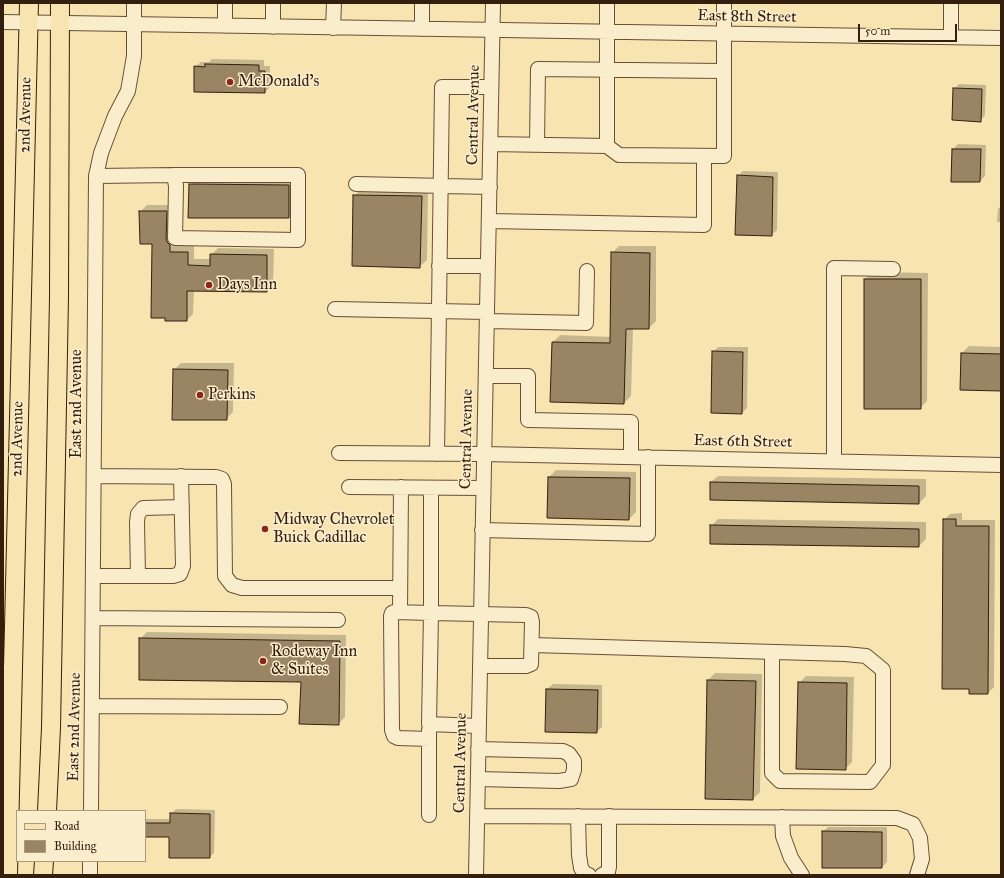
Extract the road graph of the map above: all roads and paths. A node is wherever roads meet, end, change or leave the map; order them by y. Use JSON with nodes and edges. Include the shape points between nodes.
{"nodes":[{"id":1,"x":29,"y":3,"type":"edge"},
{"id":2,"x":60,"y":3,"type":"edge"},
{"id":3,"x":134,"y":3,"type":"edge"},
{"id":4,"x":226,"y":3,"type":"edge"},
{"id":5,"x":273,"y":3,"type":"edge"},
{"id":6,"x":334,"y":3,"type":"edge"},
{"id":7,"x":422,"y":3,"type":"edge"},
{"id":8,"x":493,"y":3,"type":"edge"},
{"id":9,"x":607,"y":3,"type":"edge"},
{"id":10,"x":724,"y":3,"type":"edge"},
{"id":11,"x":951,"y":3,"type":"edge"},
{"id":12,"x":3,"y":22,"type":"edge"},
{"id":13,"x":29,"y":23,"type":"junction"},
{"id":14,"x":60,"y":23,"type":"junction"},
{"id":15,"x":134,"y":24,"type":"junction"},
{"id":16,"x":225,"y":26,"type":"junction"},
{"id":17,"x":273,"y":27,"type":"junction"},
{"id":18,"x":334,"y":28,"type":"junction"},
{"id":19,"x":422,"y":29,"type":"junction"},
{"id":20,"x":493,"y":30,"type":"junction"},
{"id":21,"x":607,"y":32,"type":"junction"},
{"id":22,"x":723,"y":33,"type":"junction"},
{"id":23,"x":951,"y":36,"type":"junction"},
{"id":24,"x":1001,"y":38,"type":"edge"},
{"id":25,"x":607,"y":70,"type":"junction"},
{"id":26,"x":723,"y":71,"type":"junction"},
{"id":27,"x":492,"y":87,"type":"junction"},
{"id":28,"x":490,"y":144,"type":"junction"},
{"id":29,"x":537,"y":145,"type":"junction"},
{"id":30,"x":607,"y":146,"type":"junction"},
{"id":31,"x":704,"y":156,"type":"junction"},
{"id":32,"x":174,"y":175,"type":"junction"},
{"id":33,"x":96,"y":176,"type":"junction"},
{"id":34,"x":356,"y":184,"type":"dead end"},
{"id":35,"x":440,"y":186,"type":"junction"},
{"id":36,"x":490,"y":187,"type":"junction"},
{"id":37,"x":489,"y":221,"type":"junction"},
{"id":38,"x":439,"y":266,"type":"junction"},
{"id":39,"x":488,"y":266,"type":"junction"},
{"id":40,"x":893,"y":269,"type":"dead end"},
{"id":41,"x":587,"y":272,"type":"dead end"},
{"id":42,"x":336,"y":309,"type":"dead end"},
{"id":43,"x":439,"y":311,"type":"junction"},
{"id":44,"x":487,"y":316,"type":"junction"},
{"id":45,"x":486,"y":376,"type":"junction"},
{"id":46,"x":339,"y":453,"type":"dead end"},
{"id":47,"x":437,"y":454,"type":"junction"},
{"id":48,"x":484,"y":454,"type":"junction"},
{"id":49,"x":631,"y":456,"type":"junction"},
{"id":50,"x":648,"y":457,"type":"junction"},
{"id":51,"x":834,"y":460,"type":"junction"},
{"id":52,"x":1001,"y":465,"type":"edge"},
{"id":53,"x":94,"y":476,"type":"junction"},
{"id":54,"x":181,"y":476,"type":"junction"},
{"id":55,"x":349,"y":487,"type":"dead end"},
{"id":56,"x":400,"y":487,"type":"junction"},
{"id":57,"x":431,"y":488,"type":"junction"},
{"id":58,"x":484,"y":488,"type":"junction"},
{"id":59,"x":182,"y":507,"type":"junction"},
{"id":60,"x":482,"y":530,"type":"junction"},
{"id":61,"x":93,"y":576,"type":"junction"},
{"id":62,"x":138,"y":576,"type":"junction"},
{"id":63,"x":400,"y":588,"type":"junction"},
{"id":64,"x":400,"y":612,"type":"junction"},
{"id":65,"x":431,"y":613,"type":"junction"},
{"id":66,"x":481,"y":614,"type":"junction"},
{"id":67,"x":93,"y":618,"type":"junction"},
{"id":68,"x":338,"y":620,"type":"dead end"},
{"id":69,"x":532,"y":645,"type":"junction"},
{"id":70,"x":772,"y":652,"type":"junction"},
{"id":71,"x":480,"y":666,"type":"junction"},
{"id":72,"x":93,"y":706,"type":"junction"},
{"id":73,"x":280,"y":707,"type":"dead end"},
{"id":74,"x":429,"y":724,"type":"junction"},
{"id":75,"x":479,"y":726,"type":"junction"},
{"id":76,"x":429,"y":739,"type":"junction"},
{"id":77,"x":478,"y":749,"type":"junction"},
{"id":78,"x":478,"y":779,"type":"junction"},
{"id":79,"x":46,"y":810,"type":"edge"},
{"id":80,"x":91,"y":810,"type":"edge"},
{"id":81,"x":429,"y":815,"type":"dead end"},
{"id":82,"x":477,"y":816,"type":"junction"},
{"id":83,"x":578,"y":816,"type":"junction"},
{"id":84,"x":609,"y":816,"type":"junction"},
{"id":85,"x":782,"y":817,"type":"junction"},
{"id":86,"x":44,"y":862,"type":"edge"},
{"id":87,"x":90,"y":862,"type":"edge"},
{"id":88,"x":8,"y":875,"type":"edge"},
{"id":89,"x":43,"y":875,"type":"edge"},
{"id":90,"x":90,"y":875,"type":"edge"},
{"id":91,"x":476,"y":875,"type":"edge"},
{"id":92,"x":589,"y":875,"type":"edge"},
{"id":93,"x":602,"y":875,"type":"edge"},
{"id":94,"x":802,"y":875,"type":"edge"},
{"id":95,"x":917,"y":875,"type":"edge"}],
"edges":[{"from":1,"to":13,"type":"main road","name":"2nd Avenue"},
{"from":2,"to":14,"type":"main road","name":"2nd Avenue"},
{"from":3,"to":15,"type":"street","name":"East 2nd Avenue"},
{"from":4,"to":16,"type":"street"},
{"from":5,"to":17,"type":"street"},
{"from":6,"to":18,"type":"street"},
{"from":7,"to":19,"type":"street"},
{"from":8,"to":20,"type":"street","name":"Central Avenue"},
{"from":9,"to":21,"type":"street"},
{"from":10,"to":22,"type":"street"},
{"from":11,"to":23,"type":"street"},
{"from":12,"to":13,"type":"street","name":"East 8th Street"},
{"from":13,"to":14,"type":"street","name":"East 8th Street"},
{"from":13,"to":88,"type":"main road","name":"2nd Avenue"},
{"from":14,"to":15,"type":"street","name":"East 8th Street"},
{"from":14,"to":79,"type":"main road","name":"2nd Avenue","via":[[59,297],[51,720]]},
{"from":15,"to":16,"type":"street","name":"East 8th Street"},
{"from":15,"to":33,"type":"street","name":"East 2nd Avenue","via":[[134,56],[128,91],[100,153]]},
{"from":16,"to":17,"type":"street","name":"East 8th Street"},
{"from":17,"to":18,"type":"street","name":"East 8th Street"},
{"from":18,"to":19,"type":"street","name":"East 8th Street"},
{"from":19,"to":20,"type":"street","name":"East 8th Street"},
{"from":20,"to":21,"type":"street","name":"East 8th Street"},
{"from":20,"to":27,"type":"street","name":"Central Avenue"},
{"from":21,"to":22,"type":"street","name":"East 8th Street"},
{"from":21,"to":25,"type":"street"},
{"from":22,"to":23,"type":"street","name":"East 8th Street"},
{"from":22,"to":26,"type":"street"},
{"from":23,"to":24,"type":"street","name":"East 8th Street"},
{"from":25,"to":26,"type":"street"},
{"from":25,"to":29,"type":"street","via":[[538,69]]},
{"from":25,"to":30,"type":"street"},
{"from":26,"to":31,"type":"street","via":[[724,156]]},
{"from":27,"to":28,"type":"street","name":"Central Avenue"},
{"from":27,"to":35,"type":"street","via":[[442,87]]},
{"from":28,"to":29,"type":"street"},
{"from":28,"to":36,"type":"street","name":"Central Avenue"},
{"from":29,"to":30,"type":"street"},
{"from":30,"to":31,"type":"street","via":[[619,155]]},
{"from":31,"to":37,"type":"street","via":[[704,224]]},
{"from":32,"to":32,"type":"street","via":[[298,175],[298,240],[175,238]]},
{"from":32,"to":33,"type":"street"},
{"from":33,"to":53,"type":"street","name":"East 2nd Avenue"},
{"from":34,"to":35,"type":"street"},
{"from":35,"to":36,"type":"street"},
{"from":35,"to":38,"type":"street"},
{"from":36,"to":37,"type":"street","name":"Central Avenue"},
{"from":37,"to":39,"type":"street","name":"Central Avenue"},
{"from":38,"to":39,"type":"street"},
{"from":38,"to":43,"type":"street"},
{"from":39,"to":44,"type":"street","name":"Central Avenue"},
{"from":40,"to":51,"type":"street","via":[[834,268]]},
{"from":41,"to":44,"type":"street","via":[[586,322]]},
{"from":42,"to":43,"type":"street"},
{"from":43,"to":44,"type":"street"},
{"from":43,"to":47,"type":"street"},
{"from":44,"to":45,"type":"street","name":"Central Avenue"},
{"from":45,"to":48,"type":"street","name":"Central Avenue"},
{"from":45,"to":49,"type":"street","via":[[528,376],[528,420],[631,422]]},
{"from":46,"to":47,"type":"street","name":"East 6th Street"},
{"from":47,"to":48,"type":"street","name":"East 6th Street"},
{"from":48,"to":49,"type":"street","name":"East 6th Street"},
{"from":48,"to":58,"type":"street","name":"Central Avenue"},
{"from":49,"to":50,"type":"street","name":"East 6th Street"},
{"from":50,"to":51,"type":"street","name":"East 6th Street"},
{"from":50,"to":60,"type":"street","via":[[648,534]]},
{"from":51,"to":52,"type":"street","name":"East 6th Street"},
{"from":53,"to":54,"type":"street"},
{"from":53,"to":61,"type":"street","name":"East 2nd Avenue"},
{"from":54,"to":59,"type":"street"},
{"from":54,"to":63,"type":"street","via":[[222,479],[225,576],[232,585],[242,588]]},
{"from":55,"to":56,"type":"street"},
{"from":56,"to":57,"type":"street"},
{"from":56,"to":63,"type":"street"},
{"from":57,"to":58,"type":"street"},
{"from":57,"to":65,"type":"street"},
{"from":58,"to":60,"type":"street","name":"Central Avenue"},
{"from":59,"to":62,"type":"street","via":[[143,508],[138,514]]},
{"from":59,"to":62,"type":"street","via":[[183,566],[180,574]]},
{"from":60,"to":66,"type":"street","name":"Central Avenue"},
{"from":61,"to":62,"type":"street"},
{"from":61,"to":67,"type":"street","name":"East 2nd Avenue"},
{"from":63,"to":64,"type":"street"},
{"from":64,"to":65,"type":"street"},
{"from":64,"to":76,"type":"street","via":[[394,612],[391,616],[392,730],[398,738]]},
{"from":65,"to":66,"type":"street"},
{"from":65,"to":74,"type":"street"},
{"from":66,"to":69,"type":"street","via":[[531,617]]},
{"from":66,"to":71,"type":"street","name":"Central Avenue"},
{"from":67,"to":68,"type":"street"},
{"from":67,"to":72,"type":"street","name":"East 2nd Avenue"},
{"from":69,"to":70,"type":"street"},
{"from":69,"to":71,"type":"street","via":[[531,664]]},
{"from":70,"to":70,"type":"street","via":[[866,656],[883,670],[883,765],[870,782],[780,781],[772,773]]},
{"from":71,"to":75,"type":"street","name":"Central Avenue"},
{"from":72,"to":73,"type":"street"},
{"from":72,"to":80,"type":"street","name":"East 2nd Avenue"},
{"from":74,"to":75,"type":"street"},
{"from":74,"to":76,"type":"street"},
{"from":75,"to":77,"type":"street","name":"Central Avenue"},
{"from":76,"to":81,"type":"street"},
{"from":77,"to":78,"type":"street","name":"Central Avenue"},
{"from":77,"to":78,"type":"street","via":[[563,751],[574,761],[574,770],[571,779],[559,781]]},
{"from":78,"to":82,"type":"street","name":"Central Avenue"},
{"from":82,"to":83,"type":"street"},
{"from":82,"to":91,"type":"street","name":"Central Avenue"},
{"from":83,"to":84,"type":"street"},
{"from":83,"to":92,"type":"street","via":[[581,868]]},
{"from":84,"to":85,"type":"street"},
{"from":84,"to":93,"type":"street","via":[[609,867],[608,872]]},
{"from":85,"to":94,"type":"street","via":[[784,836],[791,858]]},
{"from":85,"to":95,"type":"street","via":[[897,818],[913,824],[920,838],[922,859]]},
{"from":86,"to":89,"type":"main road"},
{"from":87,"to":90,"type":"street"}]}
